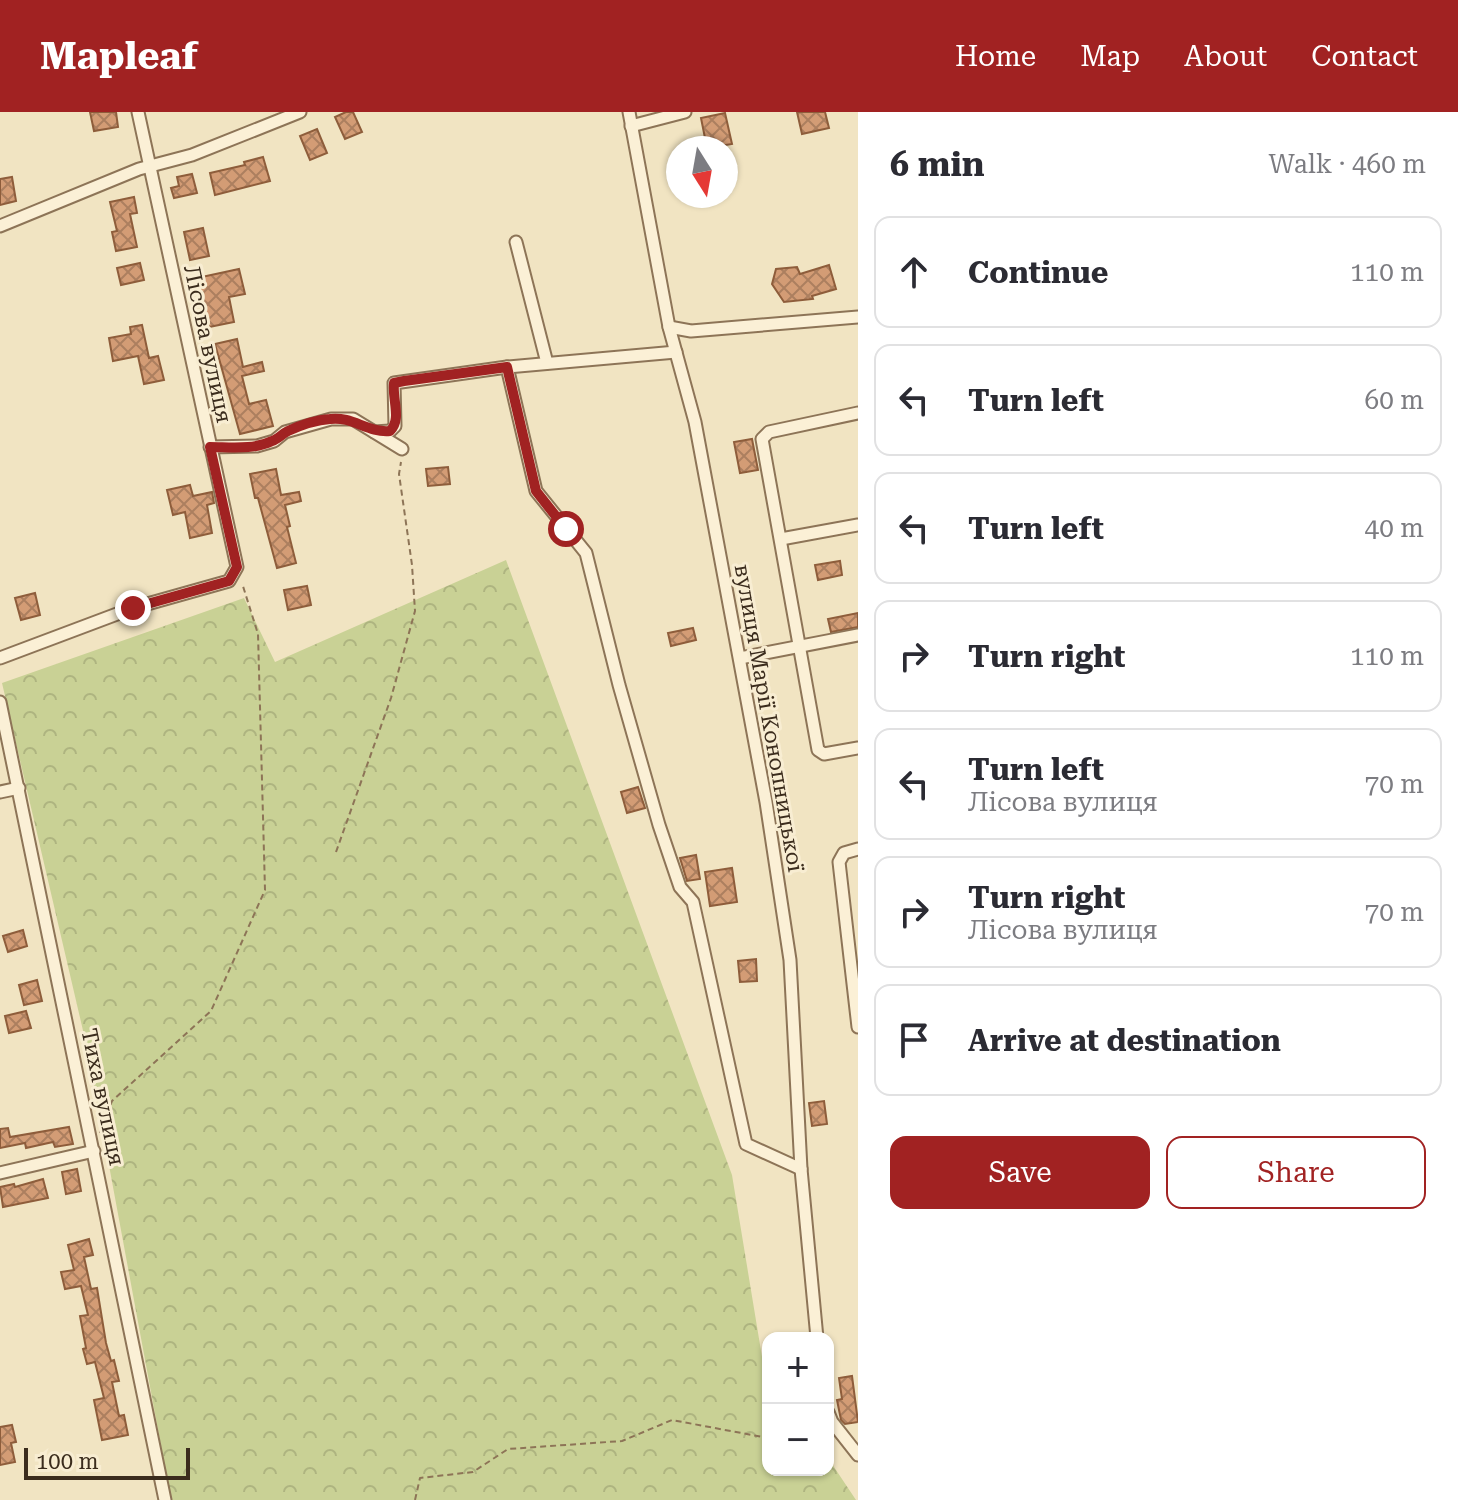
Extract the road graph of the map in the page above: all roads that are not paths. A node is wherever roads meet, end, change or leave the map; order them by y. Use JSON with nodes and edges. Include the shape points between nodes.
{"nodes":[{"id":1,"x":138,"y":112,"type":"edge"},
{"id":2,"x":300,"y":112,"type":"edge"},
{"id":3,"x":629,"y":112,"type":"edge"},
{"id":4,"x":685,"y":112,"type":"edge"},
{"id":5,"x":631,"y":126,"type":"junction"},
{"id":6,"x":150,"y":168,"type":"junction"},
{"id":7,"x":0,"y":226,"type":"edge"},
{"id":8,"x":516,"y":242,"type":"dead end"},
{"id":9,"x":858,"y":317,"type":"edge"},
{"id":10,"x":669,"y":327,"type":"junction"},
{"id":11,"x":676,"y":352,"type":"junction"},
{"id":12,"x":547,"y":363,"type":"junction"},
{"id":13,"x":507,"y":367,"type":"junction"},
{"id":14,"x":858,"y":413,"type":"edge"},
{"id":15,"x":374,"y":432,"type":"junction"},
{"id":16,"x":210,"y":447,"type":"junction"},
{"id":17,"x":402,"y":449,"type":"road end"},
{"id":18,"x":858,"y":525,"type":"edge"},
{"id":19,"x":781,"y":539,"type":"junction"},
{"id":20,"x":858,"y":635,"type":"edge"},
{"id":21,"x":800,"y":645,"type":"junction"},
{"id":22,"x":0,"y":658,"type":"edge"},
{"id":23,"x":740,"y":658,"type":"junction"},
{"id":24,"x":0,"y":702,"type":"edge"},
{"id":25,"x":858,"y":748,"type":"edge"},
{"id":26,"x":19,"y":788,"type":"junction"},
{"id":27,"x":0,"y":792,"type":"edge"},
{"id":28,"x":858,"y":849,"type":"edge"},
{"id":29,"x":853,"y":932,"type":"edge"},
{"id":30,"x":858,"y":1025,"type":"edge"},
{"id":31,"x":94,"y":1151,"type":"junction"},
{"id":32,"x":801,"y":1169,"type":"junction"},
{"id":33,"x":0,"y":1173,"type":"edge"},
{"id":34,"x":816,"y":1332,"type":"edge"},
{"id":35,"x":834,"y":1425,"type":"edge"},
{"id":36,"x":858,"y":1455,"type":"edge"},
{"id":37,"x":165,"y":1500,"type":"edge"}],
"edges":[{"from":1,"to":6,"type":"street","name":"Лісова вулиця"},
{"from":2,"to":6,"type":"street"},
{"from":3,"to":5,"type":"street","name":"вулиця Марії Конопницької"},
{"from":4,"to":5,"type":"street"},
{"from":5,"to":10,"type":"street","name":"вулиця Марії Конопницької"},
{"from":6,"to":7,"type":"street"},
{"from":6,"to":16,"type":"street","name":"Лісова вулиця"},
{"from":8,"to":12,"type":"street"},
{"from":9,"to":10,"type":"street","via":[[691,331]]},
{"from":10,"to":11,"type":"street","name":"вулиця Марії Конопницької"},
{"from":11,"to":12,"type":"street"},
{"from":11,"to":23,"type":"street","name":"вулиця Марії Конопницької","via":[[695,422]]},
{"from":12,"to":13,"type":"street"},
{"from":13,"to":15,"type":"street","via":[[394,383],[395,426]]},
{"from":13,"to":32,"type":"street","via":[[536,491],[586,553],[659,825],[680,887],[693,902],[746,1144]]},
{"from":14,"to":19,"type":"street","via":[[764,435]]},
{"from":15,"to":16,"type":"street","via":[[353,419],[331,419],[257,446]]},
{"from":15,"to":17,"type":"street"},
{"from":16,"to":22,"type":"street","name":"Лісова вулиця","via":[[237,567],[229,581],[133,608]]},
{"from":18,"to":19,"type":"street"},
{"from":19,"to":21,"type":"street"},
{"from":20,"to":21,"type":"street"},
{"from":21,"to":23,"type":"street"},
{"from":21,"to":25,"type":"street","via":[[818,750],[824,754]]},
{"from":23,"to":32,"type":"street","name":"вулиця Марії Конопницької","via":[[790,960]]},
{"from":24,"to":26,"type":"street","name":"Тиха вулиця"},
{"from":26,"to":27,"type":"street"},
{"from":26,"to":31,"type":"street","name":"Тиха вулиця"},
{"from":28,"to":29,"type":"street","via":[[844,853],[839,862]]},
{"from":29,"to":30,"type":"street"},
{"from":31,"to":33,"type":"street"},
{"from":31,"to":37,"type":"street","name":"Тиха вулиця"},
{"from":32,"to":34,"type":"street","name":"вулиця Марії Конопницької"},
{"from":35,"to":36,"type":"street"}]}
